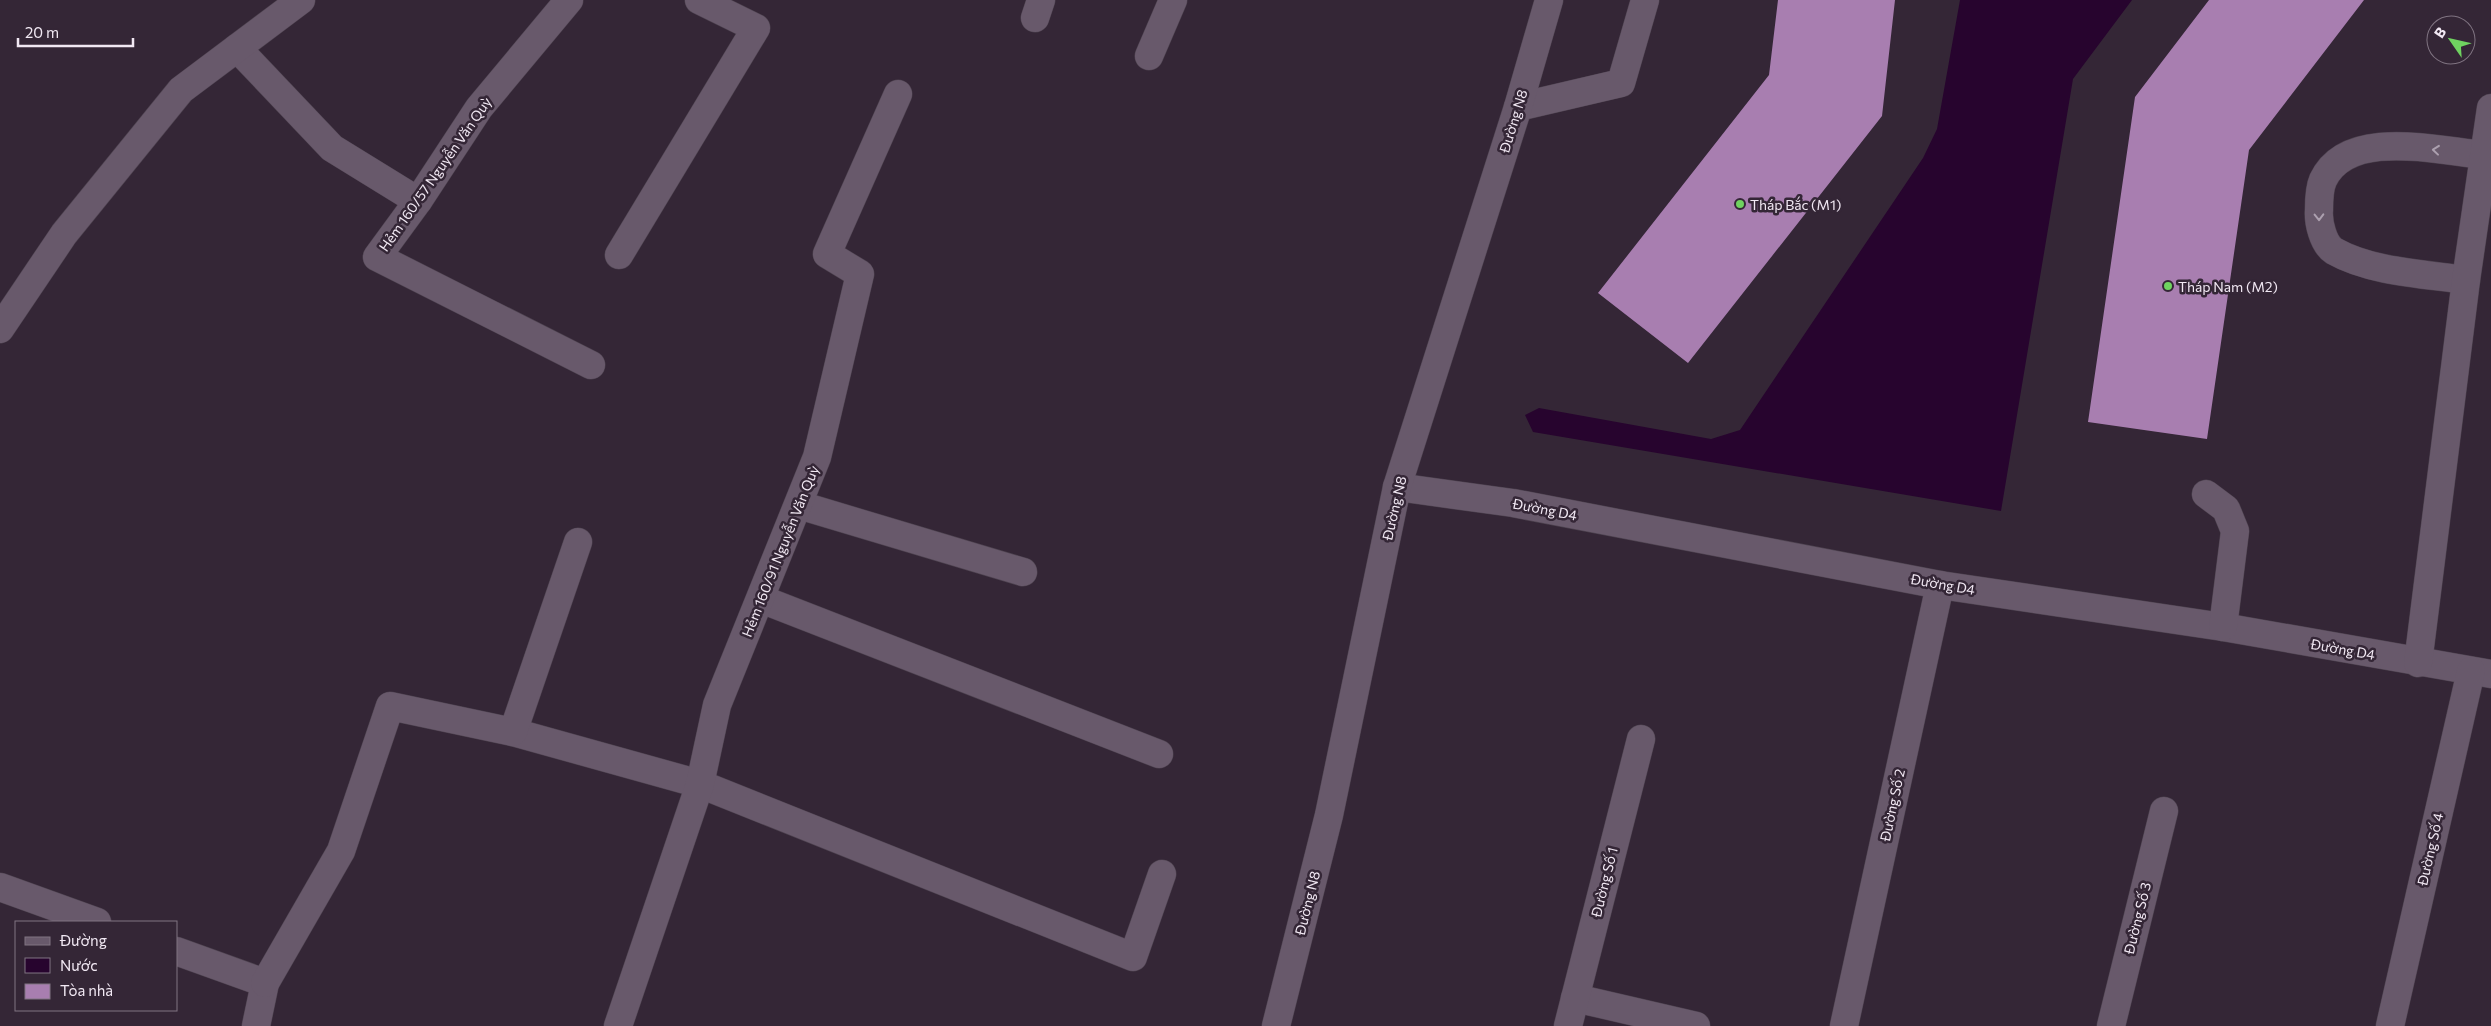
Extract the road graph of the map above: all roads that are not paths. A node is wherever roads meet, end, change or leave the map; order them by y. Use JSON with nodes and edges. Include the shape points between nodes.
{"nodes":[{"id":1,"x":301,"y":0,"type":"edge"},
{"id":2,"x":569,"y":0,"type":"edge"},
{"id":3,"x":699,"y":0,"type":"edge"},
{"id":4,"x":1173,"y":0,"type":"edge"},
{"id":5,"x":1549,"y":0,"type":"edge"},
{"id":6,"x":1645,"y":0,"type":"edge"},
{"id":7,"x":237,"y":48,"type":"junction"},
{"id":8,"x":1149,"y":56,"type":"dead end"},
{"id":9,"x":898,"y":94,"type":"dead end"},
{"id":10,"x":1518,"y":107,"type":"junction"},
{"id":11,"x":2491,"y":108,"type":"edge"},
{"id":12,"x":2484,"y":155,"type":"junction"},
{"id":13,"x":418,"y":201,"type":"junction"},
{"id":14,"x":619,"y":255,"type":"dead end"},
{"id":15,"x":2466,"y":280,"type":"junction"},
{"id":16,"x":0,"y":329,"type":"edge"},
{"id":17,"x":591,"y":364,"type":"dead end"},
{"id":18,"x":1397,"y":487,"type":"junction"},
{"id":19,"x":2206,"y":494,"type":"dead end"},
{"id":20,"x":799,"y":505,"type":"junction"},
{"id":21,"x":578,"y":542,"type":"dead end"},
{"id":22,"x":1023,"y":572,"type":"dead end"},
{"id":23,"x":1940,"y":585,"type":"junction"},
{"id":24,"x":761,"y":599,"type":"junction"},
{"id":25,"x":2223,"y":627,"type":"junction"},
{"id":26,"x":2418,"y":663,"type":"junction"},
{"id":27,"x":2481,"y":673,"type":"edge"},
{"id":28,"x":513,"y":732,"type":"junction"},
{"id":29,"x":1640,"y":738,"type":"dead end"},
{"id":30,"x":1159,"y":754,"type":"dead end"},
{"id":31,"x":700,"y":784,"type":"junction"},
{"id":32,"x":2164,"y":811,"type":"dead end"},
{"id":33,"x":1162,"y":874,"type":"dead end"},
{"id":34,"x":0,"y":887,"type":"edge"},
{"id":35,"x":94,"y":921,"type":"edge"},
{"id":36,"x":178,"y":952,"type":"edge"},
{"id":37,"x":265,"y":983,"type":"junction"},
{"id":38,"x":1575,"y":998,"type":"junction"},
{"id":39,"x":256,"y":1026,"type":"edge"},
{"id":40,"x":618,"y":1026,"type":"edge"},
{"id":41,"x":1276,"y":1026,"type":"edge"},
{"id":42,"x":1568,"y":1026,"type":"edge"},
{"id":43,"x":1696,"y":1026,"type":"edge"},
{"id":44,"x":1844,"y":1026,"type":"edge"},
{"id":45,"x":2111,"y":1026,"type":"edge"},
{"id":46,"x":2390,"y":1026,"type":"edge"}],
"edges":[{"from":1,"to":7,"type":"street"},
{"from":2,"to":13,"type":"street","name":"Hẻm 160/57 Nguyễn Văn Quỳ","via":[[479,108]]},
{"from":3,"to":14,"type":"street","via":[[756,28]]},
{"from":4,"to":8,"type":"street"},
{"from":5,"to":10,"type":"street","name":"Đường N8"},
{"from":6,"to":10,"type":"street","via":[[1621,83]]},
{"from":7,"to":13,"type":"street","via":[[332,148]]},
{"from":7,"to":16,"type":"street","via":[[181,90],[64,234]]},
{"from":9,"to":20,"type":"street","name":"Hẻm 160/91 Nguyễn Văn Quỳ","via":[[827,254],[860,274],[818,457]]},
{"from":10,"to":18,"type":"street","name":"Đường N8"},
{"from":11,"to":12,"type":"street"},
{"from":12,"to":15,"type":"street"},
{"from":12,"to":15,"type":"street","one_way":true,"via":[[2384,145],[2355,151],[2335,162],[2323,181],[2320,197],[2318,223],[2331,250],[2360,263]]},
{"from":13,"to":17,"type":"street","name":"Hẻm 160/57 Nguyễn Văn Quỳ","via":[[377,258]]},
{"from":15,"to":26,"type":"street"},
{"from":18,"to":23,"type":"street","name":"Đường D4","via":[[1513,503]]},
{"from":18,"to":41,"type":"street","name":"Đường N8","via":[[1329,815]]},
{"from":19,"to":25,"type":"street","via":[[2226,509],[2235,532]]},
{"from":20,"to":22,"type":"street"},
{"from":20,"to":24,"type":"street","name":"Hẻm 160/91 Nguyễn Văn Quỳ"},
{"from":21,"to":28,"type":"street"},
{"from":23,"to":25,"type":"street","name":"Đường D4"},
{"from":23,"to":44,"type":"street","name":"Đường Số 2"},
{"from":24,"to":30,"type":"street"},
{"from":24,"to":31,"type":"street","name":"Hẻm 160/91 Nguyễn Văn Quỳ","via":[[718,705]]},
{"from":25,"to":26,"type":"street","name":"Đường D4"},
{"from":26,"to":27,"type":"street","name":"Đường D4"},
{"from":27,"to":46,"type":"street","name":"Đường Số 4"},
{"from":28,"to":31,"type":"street"},
{"from":28,"to":37,"type":"street","via":[[390,706],[341,851]]},
{"from":29,"to":38,"type":"street","name":"Đường Số 1"},
{"from":31,"to":33,"type":"street","via":[[1133,957]]},
{"from":31,"to":40,"type":"street","name":"Hẻm 160/91 Nguyễn Văn Quỳ"},
{"from":32,"to":45,"type":"street","name":"Đường Số 3"},
{"from":34,"to":35,"type":"street"},
{"from":36,"to":37,"type":"street"},
{"from":37,"to":39,"type":"street"},
{"from":38,"to":42,"type":"street","name":"Đường Số 1"},
{"from":38,"to":43,"type":"street"}]}
